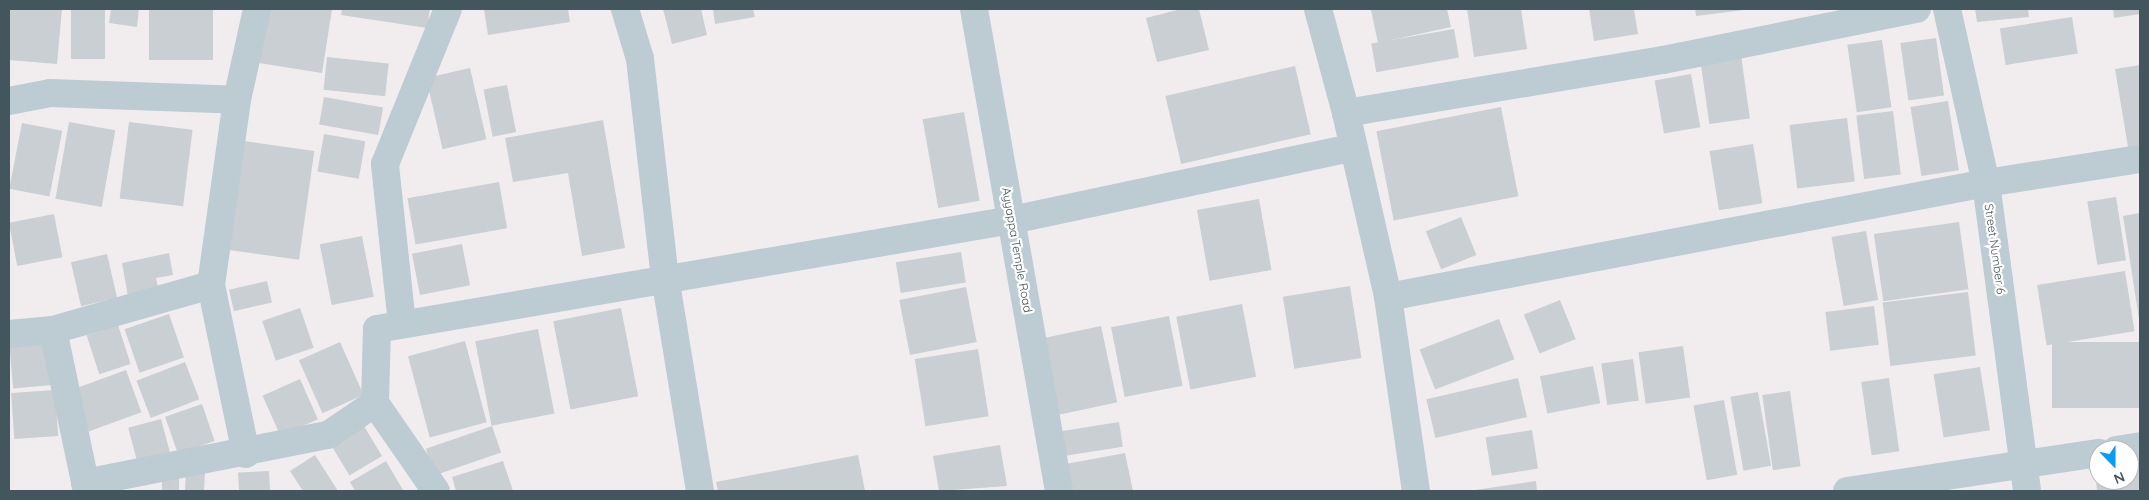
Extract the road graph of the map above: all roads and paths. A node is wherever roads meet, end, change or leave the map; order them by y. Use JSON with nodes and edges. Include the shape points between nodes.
{"nodes":[{"id":1,"x":257,"y":9,"type":"edge"},
{"id":2,"x":448,"y":9,"type":"edge"},
{"id":3,"x":625,"y":9,"type":"edge"},
{"id":4,"x":974,"y":9,"type":"edge"},
{"id":5,"x":1318,"y":9,"type":"edge"},
{"id":6,"x":1917,"y":9,"type":"edge"},
{"id":7,"x":1947,"y":9,"type":"edge"},
{"id":8,"x":237,"y":100,"type":"junction"},
{"id":9,"x":9,"y":101,"type":"edge"},
{"id":10,"x":1346,"y":113,"type":"junction"},
{"id":11,"x":1351,"y":148,"type":"junction"},
{"id":12,"x":2140,"y":159,"type":"edge"},
{"id":13,"x":1986,"y":183,"type":"junction"},
{"id":14,"x":1012,"y":220,"type":"junction"},
{"id":15,"x":665,"y":277,"type":"junction"},
{"id":16,"x":211,"y":285,"type":"junction"},
{"id":17,"x":1388,"y":298,"type":"junction"},
{"id":18,"x":402,"y":324,"type":"junction"},
{"id":19,"x":53,"y":330,"type":"junction"},
{"id":20,"x":9,"y":334,"type":"edge"},
{"id":21,"x":375,"y":403,"type":"junction"},
{"id":22,"x":246,"y":454,"type":"junction"},
{"id":23,"x":2089,"y":456,"type":"edge"},
{"id":24,"x":2025,"y":478,"type":"edge"},
{"id":25,"x":86,"y":487,"type":"edge"},
{"id":26,"x":436,"y":491,"type":"edge"},
{"id":27,"x":700,"y":491,"type":"edge"},
{"id":28,"x":1059,"y":491,"type":"edge"},
{"id":29,"x":1416,"y":491,"type":"edge"},
{"id":30,"x":1847,"y":491,"type":"edge"}],
"edges":[{"from":1,"to":8,"type":"street"},
{"from":2,"to":18,"type":"street","via":[[385,164]]},
{"from":3,"to":15,"type":"street","via":[[640,59]]},
{"from":4,"to":14,"type":"street","name":"Ayyappa Temple Road"},
{"from":5,"to":10,"type":"street"},
{"from":6,"to":10,"type":"street","via":[[1663,60]]},
{"from":7,"to":13,"type":"street","name":"Street Number 6"},
{"from":8,"to":9,"type":"street","via":[[50,93]]},
{"from":8,"to":16,"type":"street"},
{"from":10,"to":11,"type":"street"},
{"from":11,"to":14,"type":"street"},
{"from":11,"to":17,"type":"street"},
{"from":12,"to":13,"type":"street"},
{"from":13,"to":17,"type":"street"},
{"from":13,"to":24,"type":"street","name":"Street Number 6"},
{"from":14,"to":15,"type":"street"},
{"from":14,"to":28,"type":"street","name":"Ayyappa Temple Road"},
{"from":15,"to":18,"type":"street"},
{"from":15,"to":27,"type":"street"},
{"from":16,"to":19,"type":"street"},
{"from":16,"to":22,"type":"street"},
{"from":17,"to":29,"type":"street"},
{"from":18,"to":21,"type":"street","via":[[377,329]]},
{"from":19,"to":20,"type":"street"},
{"from":19,"to":25,"type":"street"},
{"from":21,"to":22,"type":"street","via":[[328,434]]},
{"from":21,"to":26,"type":"street"},
{"from":22,"to":25,"type":"street"},
{"from":23,"to":24,"type":"street"},
{"from":24,"to":30,"type":"street"}]}
